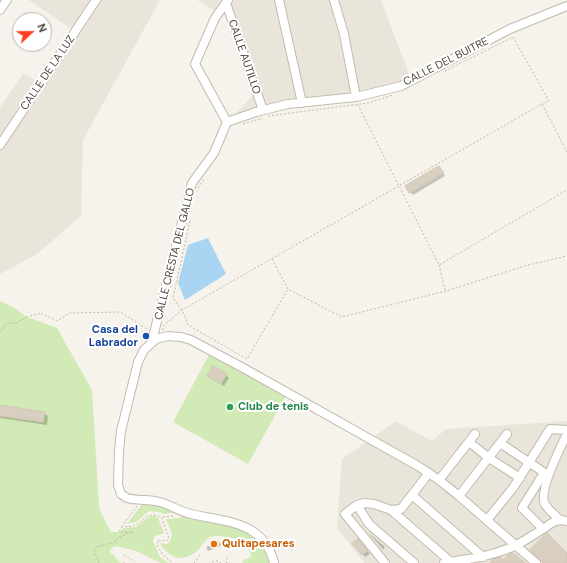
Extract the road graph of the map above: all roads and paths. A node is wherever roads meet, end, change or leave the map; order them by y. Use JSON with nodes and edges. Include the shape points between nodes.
{"nodes":[{"id":1,"x":7,"y":0,"type":"edge"},
{"id":2,"x":96,"y":0,"type":"edge"},
{"id":3,"x":278,"y":0,"type":"edge"},
{"id":4,"x":334,"y":0,"type":"edge"},
{"id":5,"x":227,"y":2,"type":"edge"},
{"id":6,"x":567,"y":6,"type":"edge"},
{"id":7,"x":0,"y":10,"type":"edge"},
{"id":8,"x":444,"y":72,"type":"dead end"},
{"id":9,"x":398,"y":94,"type":"dead end"},
{"id":10,"x":357,"y":101,"type":"junction"},
{"id":11,"x":302,"y":103,"type":"junction"},
{"id":12,"x":542,"y":104,"type":"junction"},
{"id":13,"x":263,"y":110,"type":"junction"},
{"id":14,"x":227,"y":122,"type":"junction"},
{"id":15,"x":239,"y":126,"type":"dead end"},
{"id":16,"x":0,"y":145,"type":"edge"},
{"id":17,"x":567,"y":152,"type":"edge"},
{"id":18,"x":206,"y":176,"type":"dead end"},
{"id":19,"x":399,"y":185,"type":"junction"},
{"id":20,"x":198,"y":189,"type":"dead end"},
{"id":21,"x":567,"y":190,"type":"edge"},
{"id":22,"x":191,"y":218,"type":"dead end"},
{"id":23,"x":567,"y":256,"type":"edge"},
{"id":24,"x":271,"y":258,"type":"junction"},
{"id":25,"x":439,"y":265,"type":"junction"},
{"id":26,"x":288,"y":289,"type":"junction"},
{"id":27,"x":446,"y":291,"type":"junction"},
{"id":28,"x":182,"y":310,"type":"junction"},
{"id":29,"x":156,"y":331,"type":"junction"},
{"id":30,"x":0,"y":332,"type":"edge"},
{"id":31,"x":163,"y":337,"type":"junction"},
{"id":32,"x":152,"y":341,"type":"junction"},
{"id":33,"x":567,"y":430,"type":"edge"},
{"id":34,"x":475,"y":434,"type":"dead end"},
{"id":35,"x":507,"y":434,"type":"dead end"},
{"id":36,"x":567,"y":434,"type":"edge"},
{"id":37,"x":469,"y":442,"type":"junction"},
{"id":38,"x":500,"y":443,"type":"junction"},
{"id":39,"x":489,"y":458,"type":"junction"},
{"id":40,"x":530,"y":463,"type":"junction"},
{"id":41,"x":429,"y":473,"type":"junction"},
{"id":42,"x":548,"y":475,"type":"junction"},
{"id":43,"x":520,"y":478,"type":"junction"},
{"id":44,"x":439,"y":480,"type":"junction"},
{"id":45,"x":412,"y":494,"type":"junction"},
{"id":46,"x":459,"y":496,"type":"junction"},
{"id":47,"x":140,"y":500,"type":"junction"},
{"id":48,"x":357,"y":505,"type":"junction"},
{"id":49,"x":391,"y":510,"type":"junction"},
{"id":50,"x":181,"y":511,"type":"junction"},
{"id":51,"x":162,"y":518,"type":"junction"},
{"id":52,"x":487,"y":520,"type":"junction"},
{"id":53,"x":564,"y":520,"type":"edge"},
{"id":54,"x":122,"y":526,"type":"junction"},
{"id":55,"x":543,"y":529,"type":"junction"},
{"id":56,"x":516,"y":545,"type":"junction"},
{"id":57,"x":124,"y":555,"type":"dead end"},
{"id":58,"x":200,"y":555,"type":"dead end"},
{"id":59,"x":228,"y":557,"type":"dead end"},
{"id":60,"x":483,"y":557,"type":"junction"},
{"id":61,"x":135,"y":562,"type":"dead end"},
{"id":62,"x":212,"y":562,"type":"edge"},
{"id":63,"x":447,"y":562,"type":"edge"},
{"id":64,"x":533,"y":562,"type":"edge"},
{"id":65,"x":99,"y":563,"type":"edge"},
{"id":66,"x":173,"y":563,"type":"edge"},
{"id":67,"x":194,"y":563,"type":"edge"},
{"id":68,"x":221,"y":563,"type":"edge"},
{"id":69,"x":227,"y":563,"type":"edge"},
{"id":70,"x":274,"y":563,"type":"edge"},
{"id":71,"x":384,"y":563,"type":"edge"},
{"id":72,"x":414,"y":563,"type":"edge"}],
"edges":[{"from":1,"to":7,"type":"street"},
{"from":2,"to":16,"type":"street","name":"CALLE DE LA LUZ"},
{"from":3,"to":11,"type":"street"},
{"from":4,"to":10,"type":"street","via":[[344,34]]},
{"from":5,"to":13,"type":"street","name":"CALLE AUTILLO"},
{"from":5,"to":14,"type":"street","via":[[215,18],[195,64]]},
{"from":6,"to":10,"type":"street","name":"CALLE DEL BUITRE","via":[[510,29],[401,86]]},
{"from":8,"to":12,"type":"path","via":[[513,37],[549,101]]},
{"from":9,"to":10,"type":"path","via":[[368,103]]},
{"from":10,"to":11,"type":"street","name":"CALLE DEL BUITRE"},
{"from":10,"to":15,"type":"path","via":[[266,117]]},
{"from":10,"to":19,"type":"path"},
{"from":11,"to":13,"type":"street","name":"CALLE DEL BUITRE"},
{"from":12,"to":17,"type":"path"},
{"from":12,"to":19,"type":"path"},
{"from":13,"to":14,"type":"street","name":"CALLE DEL BUITRE"},
{"from":14,"to":29,"type":"street","name":"CALLE CRESTA DEL GALLO","via":[[214,153],[192,183]]},
{"from":18,"to":20,"type":"path"},
{"from":19,"to":24,"type":"path"},
{"from":19,"to":25,"type":"path"},
{"from":21,"to":25,"type":"path"},
{"from":22,"to":28,"type":"path","via":[[173,298]]},
{"from":23,"to":27,"type":"path","via":[[528,265]]},
{"from":24,"to":26,"type":"path"},
{"from":24,"to":28,"type":"path"},
{"from":25,"to":27,"type":"path"},
{"from":26,"to":27,"type":"path","via":[[342,317]]},
{"from":26,"to":28,"type":"path","via":[[246,359],[188,325]]},
{"from":28,"to":31,"type":"path","via":[[163,326]]},
{"from":29,"to":30,"type":"path","via":[[147,329],[120,312],[112,312],[70,313],[57,321],[41,313],[16,323],[7,323]]},
{"from":29,"to":32,"type":"street","name":"CALLE CRESTA DEL GALLO"},
{"from":31,"to":32,"type":"street"},
{"from":31,"to":41,"type":"street","via":[[181,337],[195,342]]},
{"from":32,"to":47,"type":"street","name":"CALLE CRESTA DEL GALLO","via":[[138,362],[118,451],[119,490],[127,498]]},
{"from":33,"to":40,"type":"street","via":[[550,429]]},
{"from":34,"to":37,"type":"street"},
{"from":35,"to":38,"type":"street"},
{"from":36,"to":42,"type":"street"},
{"from":37,"to":39,"type":"street"},
{"from":37,"to":44,"type":"street"},
{"from":38,"to":39,"type":"street"},
{"from":38,"to":40,"type":"street"},
{"from":39,"to":43,"type":"street"},
{"from":39,"to":46,"type":"street"},
{"from":40,"to":42,"type":"street"},
{"from":40,"to":43,"type":"street"},
{"from":41,"to":44,"type":"street"},
{"from":41,"to":45,"type":"street"},
{"from":42,"to":53,"type":"street","via":[[544,503]]},
{"from":42,"to":55,"type":"street","via":[[542,476],[522,508]]},
{"from":43,"to":52,"type":"street"},
{"from":44,"to":46,"type":"street"},
{"from":45,"to":49,"type":"street","via":[[401,509]]},
{"from":45,"to":60,"type":"street"},
{"from":46,"to":52,"type":"street"},
{"from":47,"to":50,"type":"street","name":"CALLE CRESTA DEL GALLO","via":[[159,502]]},
{"from":47,"to":54,"type":"path"},
{"from":48,"to":49,"type":"street","via":[[374,504]]},
{"from":48,"to":71,"type":"street","via":[[345,514]]},
{"from":48,"to":72,"type":"street","via":[[369,524]]},
{"from":49,"to":63,"type":"street"},
{"from":50,"to":51,"type":"path","via":[[178,515]]},
{"from":50,"to":70,"type":"street","name":"CALLE CRESTA DEL GALLO","via":[[232,522],[250,529],[265,541]]},
{"from":51,"to":54,"type":"path","via":[[151,514],[139,524]]},
{"from":51,"to":66,"type":"path","via":[[169,539],[166,542],[158,540],[157,545],[163,555]]},
{"from":52,"to":56,"type":"street"},
{"from":53,"to":55,"type":"street"},
{"from":54,"to":65,"type":"path","via":[[118,531],[133,532],[94,549]]},
{"from":55,"to":56,"type":"street"},
{"from":56,"to":60,"type":"street"},
{"from":56,"to":64,"type":"street"},
{"from":57,"to":61,"type":"path"},
{"from":58,"to":67,"type":"path"},
{"from":59,"to":69,"type":"path"},
{"from":60,"to":63,"type":"street"},
{"from":62,"to":68,"type":"path"}]}
